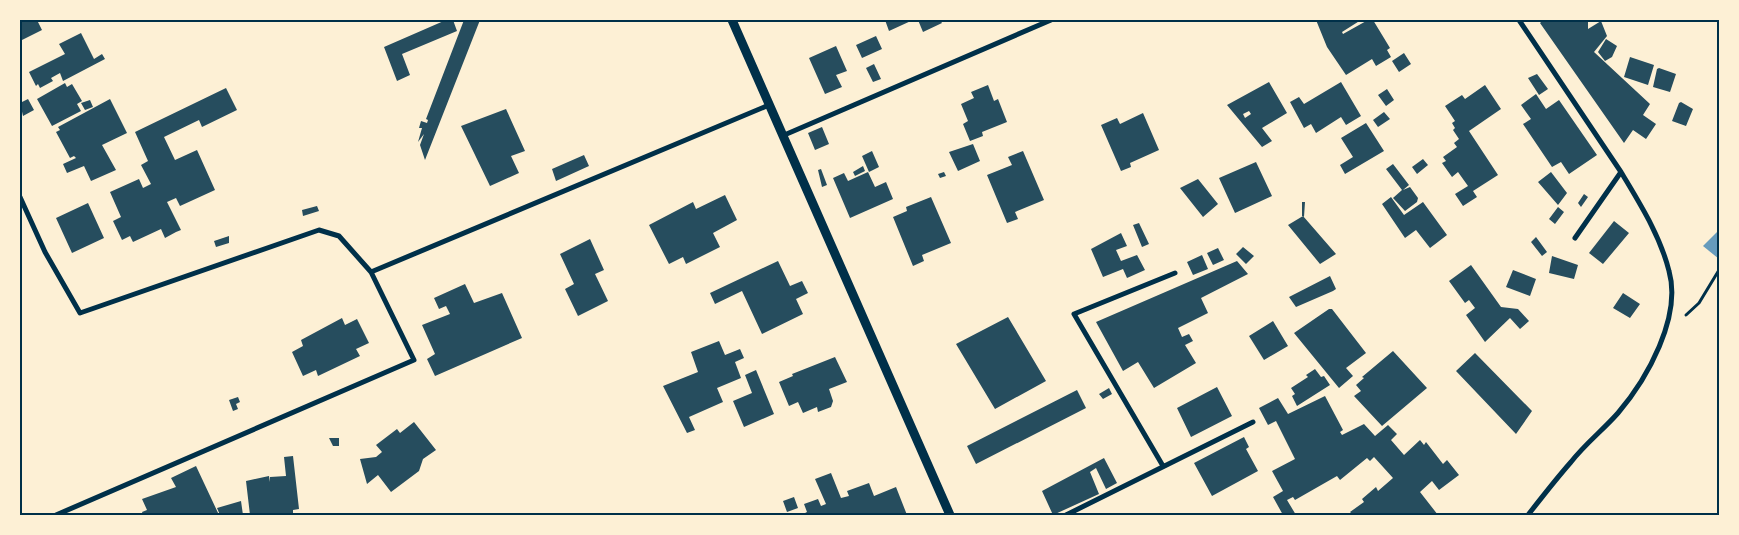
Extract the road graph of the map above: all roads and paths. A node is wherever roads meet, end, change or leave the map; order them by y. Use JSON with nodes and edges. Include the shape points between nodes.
{"nodes":[{"id":1,"x":732,"y":20,"type":"edge"},
{"id":2,"x":1050,"y":20,"type":"edge"},
{"id":3,"x":1519,"y":20,"type":"edge"},
{"id":4,"x":769,"y":105,"type":"junction"},
{"id":5,"x":782,"y":136,"type":"junction"},
{"id":6,"x":1621,"y":172,"type":"junction"},
{"id":7,"x":20,"y":197,"type":"edge"},
{"id":8,"x":1575,"y":238,"type":"dead end"},
{"id":9,"x":1719,"y":270,"type":"edge"},
{"id":10,"x":371,"y":272,"type":"junction"},
{"id":11,"x":1175,"y":274,"type":"dead end"},
{"id":12,"x":1665,"y":333,"type":"junction"},
{"id":13,"x":1253,"y":422,"type":"dead end"},
{"id":14,"x":1164,"y":466,"type":"junction"},
{"id":15,"x":56,"y":515,"type":"edge"},
{"id":16,"x":950,"y":515,"type":"edge"},
{"id":17,"x":1066,"y":515,"type":"edge"},
{"id":18,"x":1528,"y":515,"type":"edge"}],
"edges":[{"from":1,"to":4,"type":"street"},
{"from":2,"to":5,"type":"street"},
{"from":3,"to":6,"type":"street"},
{"from":4,"to":5,"type":"street"},
{"from":4,"to":10,"type":"street"},
{"from":5,"to":16,"type":"street"},
{"from":6,"to":8,"type":"street"},
{"from":6,"to":12,"type":"street","via":[[1654,230],[1670,273],[1671,303]]},
{"from":7,"to":10,"type":"street","via":[[45,252],[80,313],[319,230],[339,236]]},
{"from":9,"to":12,"type":"path","via":[[1699,303]]},
{"from":10,"to":15,"type":"street","via":[[414,360]]},
{"from":11,"to":14,"type":"street","via":[[1074,314]]},
{"from":12,"to":18,"type":"street","via":[[1646,375],[1619,412],[1571,461]]},
{"from":13,"to":14,"type":"street"},
{"from":14,"to":17,"type":"street"}]}
